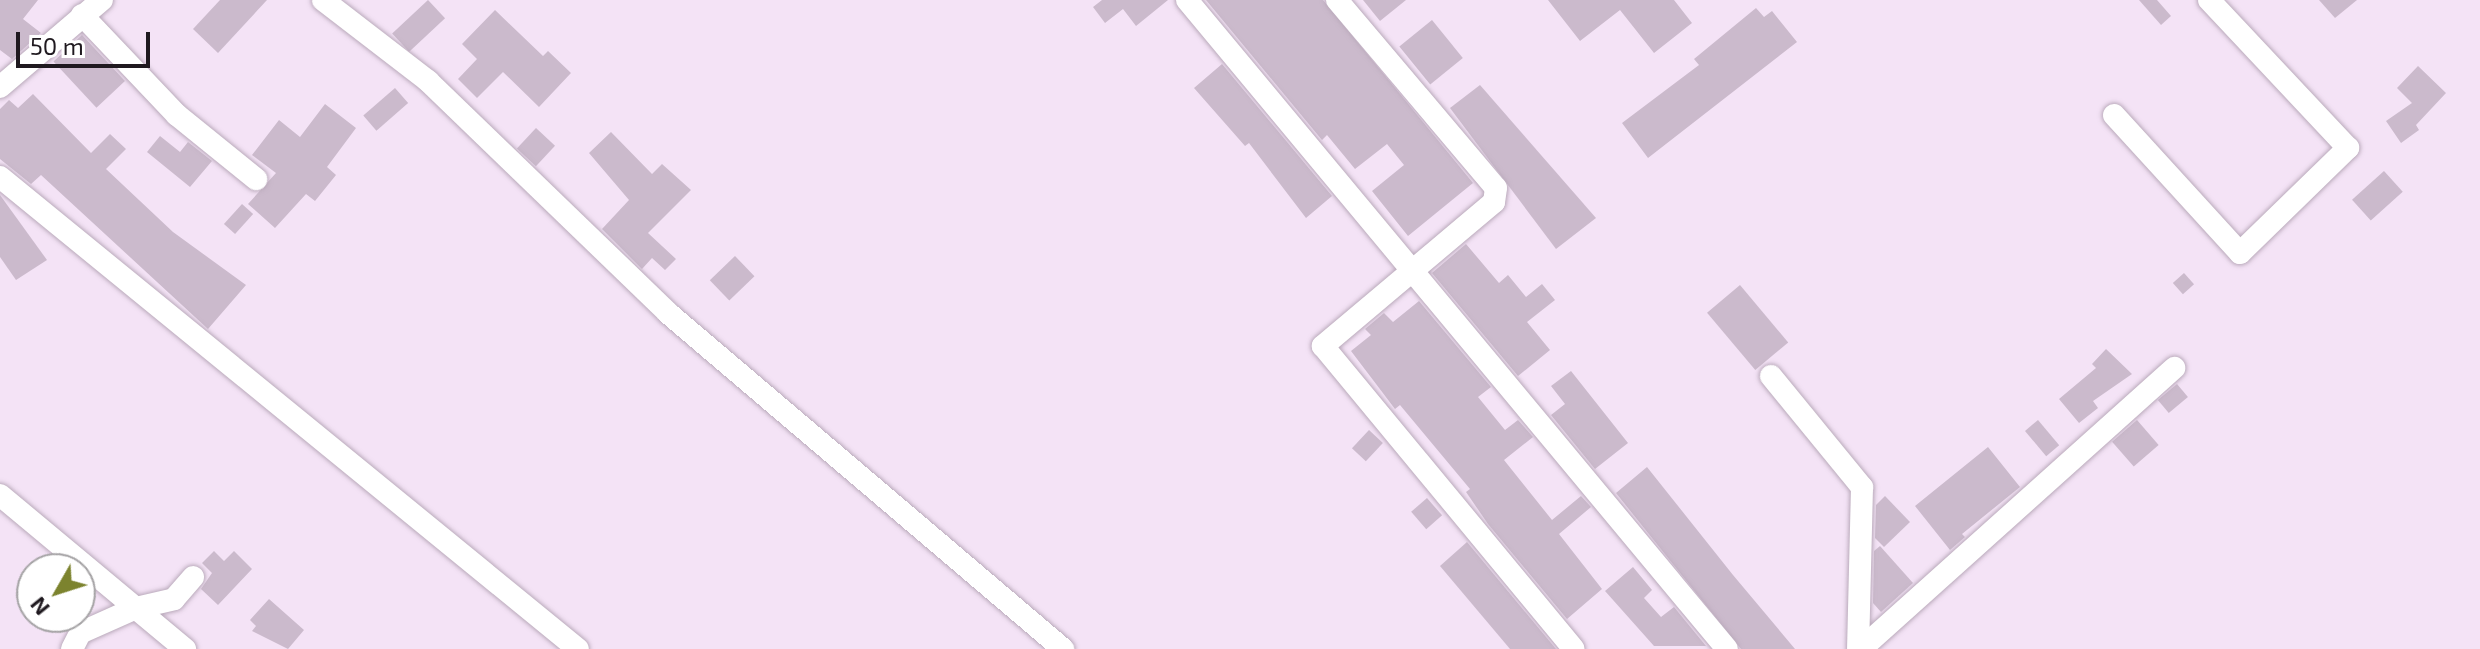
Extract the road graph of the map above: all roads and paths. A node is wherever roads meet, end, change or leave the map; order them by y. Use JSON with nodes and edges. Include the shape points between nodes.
{"nodes":[{"id":1,"x":102,"y":0,"type":"edge"},
{"id":2,"x":323,"y":0,"type":"edge"},
{"id":3,"x":1187,"y":0,"type":"edge"},
{"id":4,"x":1337,"y":0,"type":"edge"},
{"id":5,"x":2209,"y":0,"type":"edge"},
{"id":6,"x":82,"y":15,"type":"junction"},
{"id":7,"x":0,"y":87,"type":"edge"},
{"id":8,"x":2114,"y":115,"type":"dead end"},
{"id":9,"x":0,"y":177,"type":"edge"},
{"id":10,"x":256,"y":179,"type":"dead end"},
{"id":11,"x":1413,"y":269,"type":"junction"},
{"id":12,"x":2174,"y":368,"type":"dead end"},
{"id":13,"x":1771,"y":376,"type":"dead end"},
{"id":14,"x":0,"y":495,"type":"edge"},
{"id":15,"x":193,"y":577,"type":"dead end"},
{"id":16,"x":136,"y":608,"type":"junction"},
{"id":17,"x":72,"y":649,"type":"edge"},
{"id":18,"x":185,"y":649,"type":"edge"},
{"id":19,"x":578,"y":649,"type":"edge"},
{"id":20,"x":1063,"y":649,"type":"edge"},
{"id":21,"x":1574,"y":649,"type":"edge"},
{"id":22,"x":1727,"y":649,"type":"edge"},
{"id":23,"x":1860,"y":649,"type":"edge"}],
"edges":[{"from":1,"to":6,"type":"street"},
{"from":2,"to":20,"type":"street","via":[[428,81],[668,313]]},
{"from":3,"to":11,"type":"street"},
{"from":4,"to":11,"type":"street","via":[[1496,188],[1494,202]]},
{"from":5,"to":8,"type":"street","via":[[2348,148],[2240,253]]},
{"from":6,"to":7,"type":"street"},
{"from":6,"to":10,"type":"street","via":[[177,115]]},
{"from":9,"to":19,"type":"street"},
{"from":11,"to":21,"type":"street","via":[[1323,346]]},
{"from":11,"to":22,"type":"street"},
{"from":12,"to":23,"type":"street"},
{"from":13,"to":23,"type":"street","via":[[1862,487]]},
{"from":14,"to":16,"type":"street"},
{"from":15,"to":16,"type":"street","via":[[174,599]]},
{"from":16,"to":17,"type":"street","via":[[80,633]]},
{"from":16,"to":18,"type":"street"}]}
